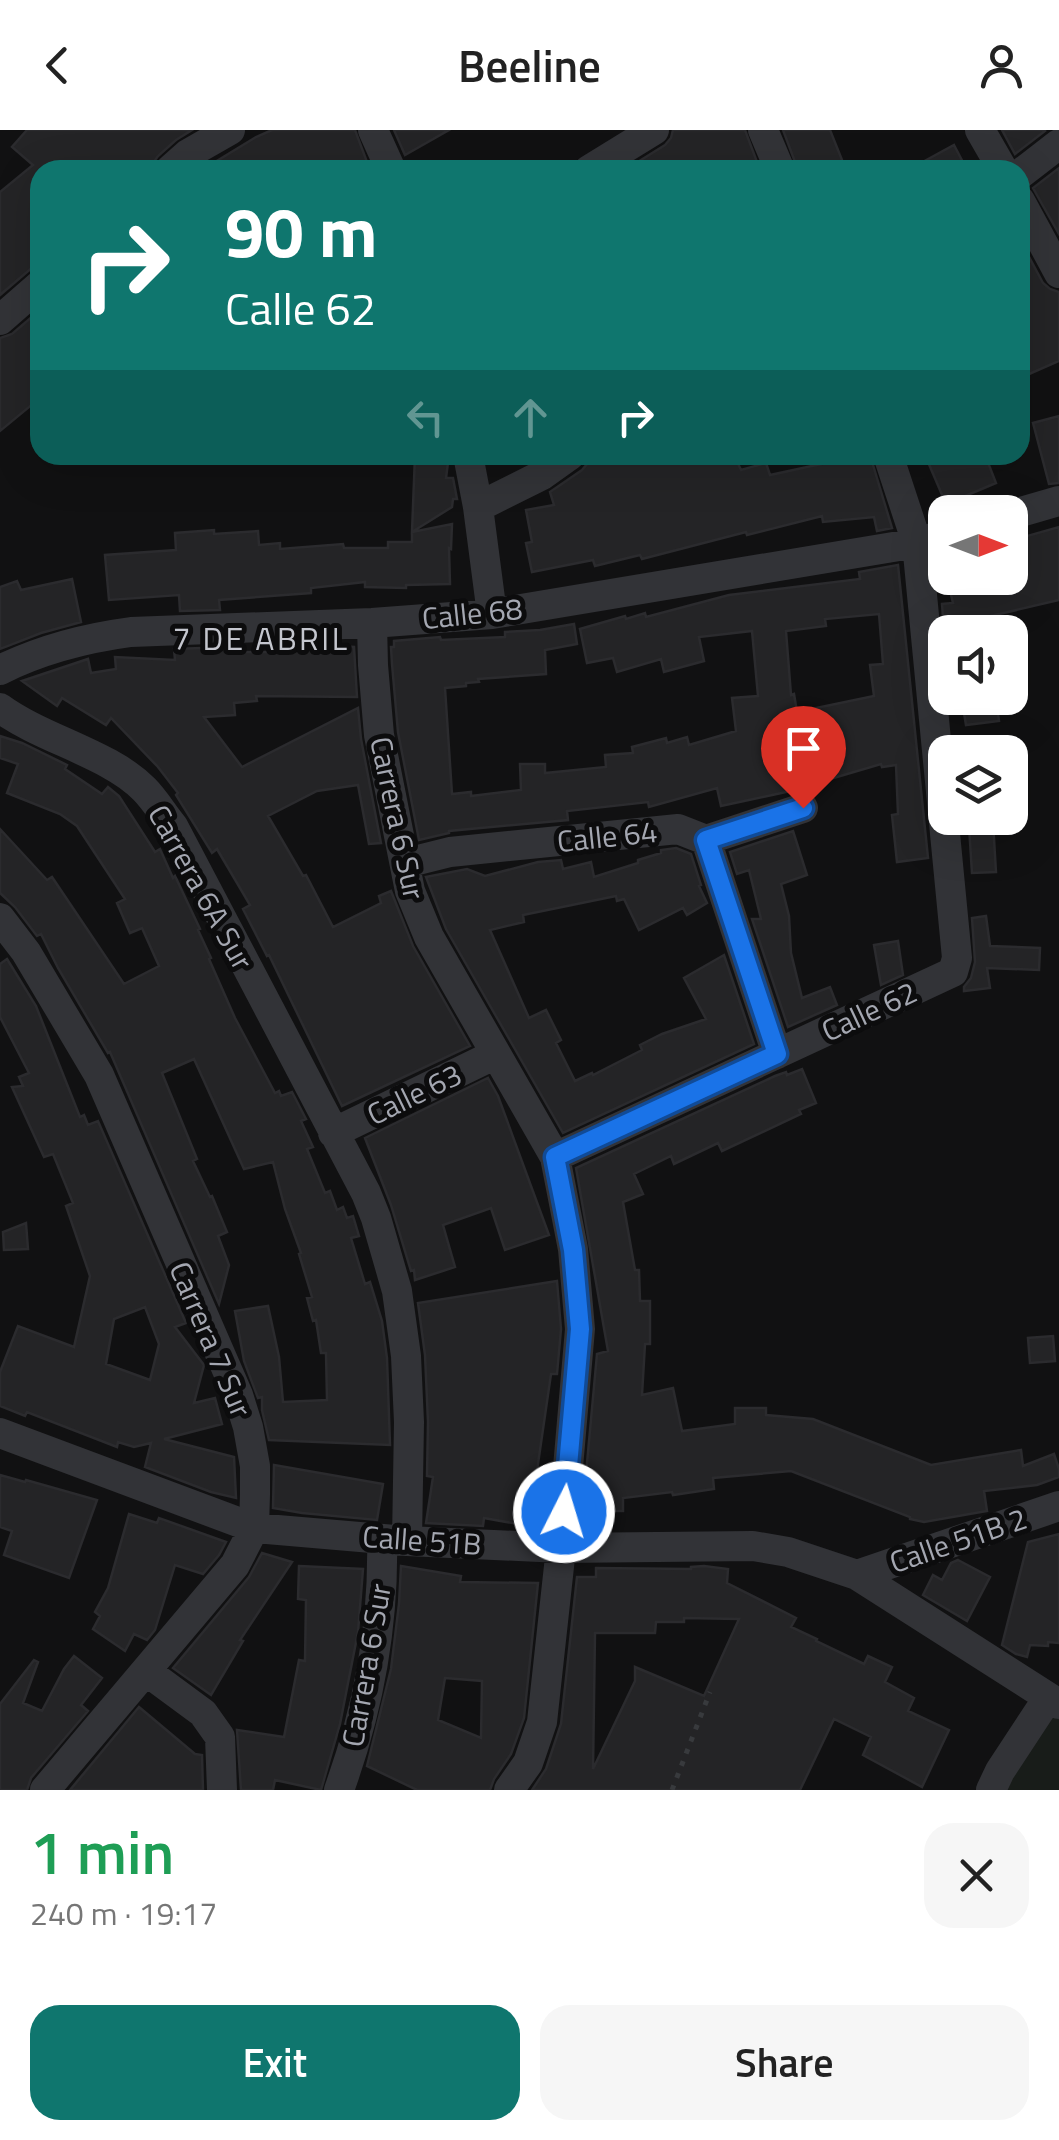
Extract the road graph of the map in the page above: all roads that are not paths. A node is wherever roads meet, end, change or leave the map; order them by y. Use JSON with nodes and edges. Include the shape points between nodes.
{"nodes":[{"id":1,"x":230,"y":130,"type":"edge"},
{"id":2,"x":373,"y":130,"type":"edge"},
{"id":3,"x":654,"y":130,"type":"edge"},
{"id":4,"x":763,"y":130,"type":"edge"},
{"id":5,"x":980,"y":130,"type":"edge"},
{"id":6,"x":1059,"y":144,"type":"edge"},
{"id":7,"x":181,"y":160,"type":"edge"},
{"id":8,"x":386,"y":160,"type":"edge"},
{"id":9,"x":604,"y":160,"type":"edge"},
{"id":10,"x":776,"y":160,"type":"edge"},
{"id":11,"x":997,"y":160,"type":"edge"},
{"id":12,"x":1030,"y":166,"type":"edge"},
{"id":13,"x":1030,"y":219,"type":"edge"},
{"id":14,"x":1059,"y":273,"type":"edge"},
{"id":15,"x":30,"y":294,"type":"edge"},
{"id":16,"x":0,"y":320,"type":"edge"},
{"id":17,"x":470,"y":465,"type":"edge"},
{"id":18,"x":556,"y":465,"type":"edge"},
{"id":19,"x":893,"y":465,"type":"edge"},
{"id":20,"x":1059,"y":501,"type":"edge"},
{"id":21,"x":478,"y":507,"type":"junction"},
{"id":22,"x":1028,"y":510,"type":"edge"},
{"id":23,"x":928,"y":532,"type":"edge"},
{"id":24,"x":928,"y":539,"type":"edge"},
{"id":25,"x":935,"y":595,"type":"edge"},
{"id":26,"x":492,"y":614,"type":"junction"},
{"id":27,"x":372,"y":623,"type":"junction"},
{"id":28,"x":0,"y":670,"type":"edge"},
{"id":29,"x":0,"y":708,"type":"edge"},
{"id":30,"x":803,"y":808,"type":"dead end"},
{"id":31,"x":706,"y":840,"type":"junction"},
{"id":32,"x":406,"y":864,"type":"junction"},
{"id":33,"x":0,"y":918,"type":"edge"},
{"id":34,"x":496,"y":1054,"type":"junction"},
{"id":35,"x":777,"y":1054,"type":"junction"},
{"id":36,"x":333,"y":1134,"type":"junction"},
{"id":37,"x":555,"y":1157,"type":"junction"},
{"id":38,"x":0,"y":1433,"type":"edge"},
{"id":39,"x":1059,"y":1506,"type":"edge"},
{"id":40,"x":254,"y":1528,"type":"junction"},
{"id":41,"x":394,"y":1540,"type":"junction"},
{"id":42,"x":561,"y":1548,"type":"junction"},
{"id":43,"x":857,"y":1574,"type":"junction"},
{"id":44,"x":146,"y":1670,"type":"junction"},
{"id":45,"x":1054,"y":1701,"type":"edge"},
{"id":46,"x":45,"y":1790,"type":"edge"},
{"id":47,"x":222,"y":1790,"type":"edge"},
{"id":48,"x":339,"y":1790,"type":"edge"},
{"id":49,"x":510,"y":1790,"type":"edge"},
{"id":50,"x":991,"y":1790,"type":"edge"}],
"edges":[{"from":1,"to":7,"type":"street"},
{"from":2,"to":8,"type":"street"},
{"from":3,"to":9,"type":"street"},
{"from":4,"to":10,"type":"street"},
{"from":5,"to":11,"type":"street"},
{"from":6,"to":12,"type":"street"},
{"from":13,"to":14,"type":"street"},
{"from":15,"to":16,"type":"street"},
{"from":17,"to":21,"type":"street"},
{"from":18,"to":21,"type":"street"},
{"from":19,"to":23,"type":"street"},
{"from":20,"to":22,"type":"street"},
{"from":21,"to":26,"type":"street"},
{"from":24,"to":26,"type":"street","name":"Calle 68"},
{"from":25,"to":35,"type":"street","name":"Calle 62","via":[[958,958],[952,972]]},
{"from":26,"to":27,"type":"street","name":"Calle 68"},
{"from":27,"to":28,"type":"street","name":"Calle 68","via":[[130,632],[30,656]]},
{"from":27,"to":32,"type":"street","name":"Carrera 6 Sur","via":[[379,735]]},
{"from":29,"to":36,"type":"street","name":"Carrera 6A Sur","via":[[114,766],[143,788],[173,826]]},
{"from":30,"to":31,"type":"street","name":"Calle 64"},
{"from":31,"to":32,"type":"street","name":"Calle 64","via":[[678,829],[450,852]]},
{"from":31,"to":35,"type":"street"},
{"from":32,"to":34,"type":"street","name":"Carrera 6 Sur","via":[[429,937]]},
{"from":33,"to":40,"type":"street","name":"Carrera 7 Sur","via":[[99,1075],[238,1395],[255,1466]]},
{"from":34,"to":36,"type":"street","name":"Calle 63"},
{"from":34,"to":37,"type":"street","name":"Carrera 6 Sur"},
{"from":35,"to":37,"type":"street","name":"Calle 62"},
{"from":36,"to":41,"type":"street","name":"Carrera 6 Sur","via":[[366,1193],[397,1291],[409,1422]]},
{"from":37,"to":42,"type":"street","name":"Carrera 6 Sur","via":[[580,1329]]},
{"from":38,"to":40,"type":"street","name":"Calle 51B"},
{"from":39,"to":43,"type":"street","name":"Calle 51B 2"},
{"from":40,"to":41,"type":"street","name":"Calle 51B"},
{"from":40,"to":44,"type":"street","name":"Carrera 7 Sur","via":[[235,1566]]},
{"from":41,"to":42,"type":"street","name":"Calle 51B"},
{"from":41,"to":48,"type":"street","name":"Carrera 6 Sur","via":[[383,1570],[364,1700]]},
{"from":42,"to":43,"type":"street","name":"Calle 51B","via":[[753,1546]]},
{"from":42,"to":49,"type":"street","name":"Carrera 6 Sur","via":[[542,1722]]},
{"from":43,"to":45,"type":"street","name":"Calle 51B"},
{"from":44,"to":46,"type":"street","name":"Carrera 7 Sur"},
{"from":44,"to":47,"type":"street","via":[[203,1713],[220,1737]]},
{"from":45,"to":50,"type":"street"}]}
